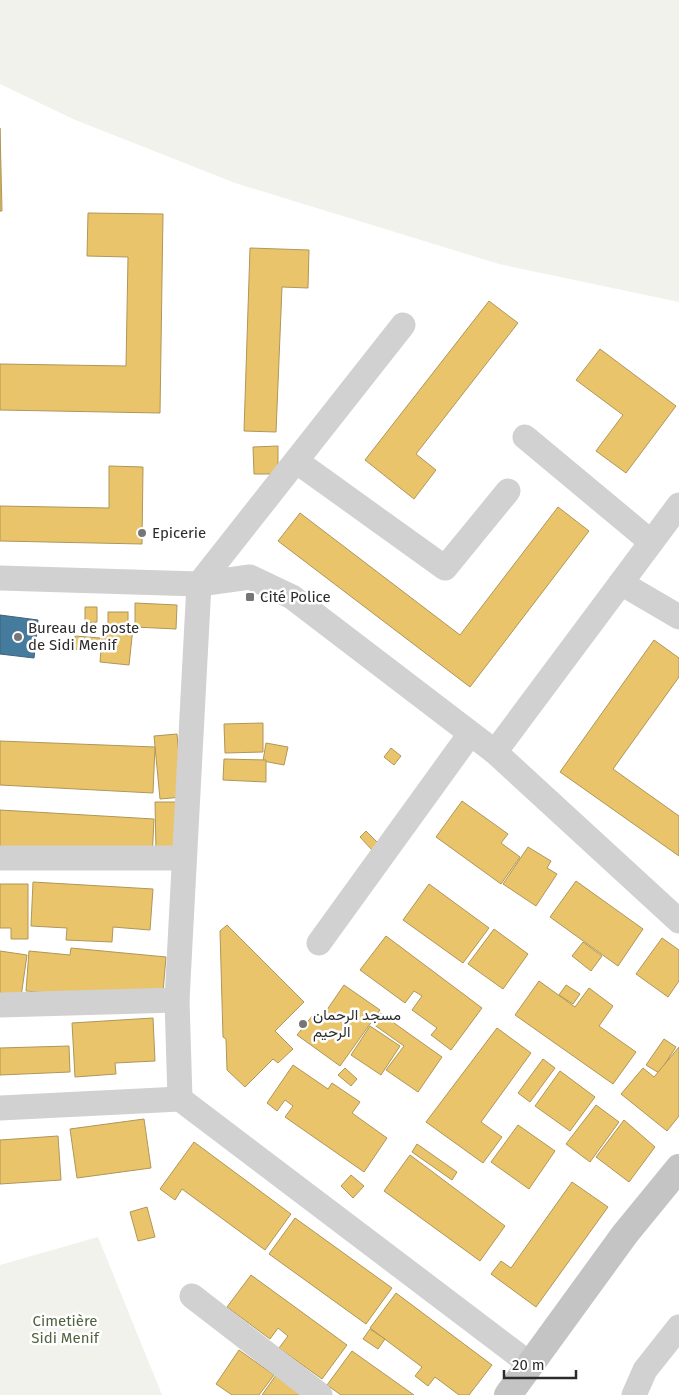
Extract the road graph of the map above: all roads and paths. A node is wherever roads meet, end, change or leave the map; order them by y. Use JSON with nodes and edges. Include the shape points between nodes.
{"nodes":[{"id":1,"x":404,"y":325,"type":"dead end"},
{"id":2,"x":525,"y":437,"type":"dead end"},
{"id":3,"x":296,"y":461,"type":"junction"},
{"id":4,"x":508,"y":491,"type":"dead end"},
{"id":5,"x":679,"y":505,"type":"edge"},
{"id":6,"x":651,"y":542,"type":"junction"},
{"id":7,"x":0,"y":578,"type":"edge"},
{"id":8,"x":621,"y":583,"type":"junction"},
{"id":9,"x":199,"y":584,"type":"junction"},
{"id":10,"x":679,"y":617,"type":"edge"},
{"id":11,"x":470,"y":734,"type":"junction"},
{"id":12,"x":495,"y":752,"type":"junction"},
{"id":13,"x":0,"y":858,"type":"edge"},
{"id":14,"x":183,"y":858,"type":"junction"},
{"id":15,"x":679,"y":921,"type":"edge"},
{"id":16,"x":319,"y":943,"type":"dead end"},
{"id":17,"x":177,"y":1000,"type":"junction"},
{"id":18,"x":0,"y":1005,"type":"edge"},
{"id":19,"x":180,"y":1098,"type":"junction"},
{"id":20,"x":0,"y":1108,"type":"edge"},
{"id":21,"x":679,"y":1168,"type":"edge"},
{"id":22,"x":192,"y":1296,"type":"dead end"},
{"id":23,"x":679,"y":1327,"type":"edge"},
{"id":24,"x":531,"y":1365,"type":"junction"},
{"id":25,"x":320,"y":1395,"type":"edge"},
{"id":26,"x":508,"y":1395,"type":"edge"},
{"id":27,"x":634,"y":1395,"type":"edge"}],
"edges":[{"from":1,"to":3,"type":"street"},
{"from":2,"to":6,"type":"street"},
{"from":3,"to":4,"type":"street","via":[[445,568]]},
{"from":3,"to":9,"type":"street"},
{"from":5,"to":6,"type":"street"},
{"from":6,"to":8,"type":"street"},
{"from":7,"to":9,"type":"street"},
{"from":8,"to":10,"type":"street"},
{"from":8,"to":12,"type":"street"},
{"from":9,"to":11,"type":"street","via":[[250,577],[292,597]]},
{"from":9,"to":14,"type":"street"},
{"from":11,"to":12,"type":"street"},
{"from":11,"to":16,"type":"street"},
{"from":12,"to":15,"type":"street"},
{"from":13,"to":14,"type":"street"},
{"from":14,"to":17,"type":"street"},
{"from":17,"to":18,"type":"street"},
{"from":17,"to":19,"type":"street"},
{"from":19,"to":20,"type":"street"},
{"from":19,"to":24,"type":"street"},
{"from":21,"to":24,"type":"main road","via":[[625,1234]]},
{"from":22,"to":25,"type":"street"},
{"from":23,"to":27,"type":"street","via":[[645,1370]]},
{"from":24,"to":26,"type":"main road"}]}
